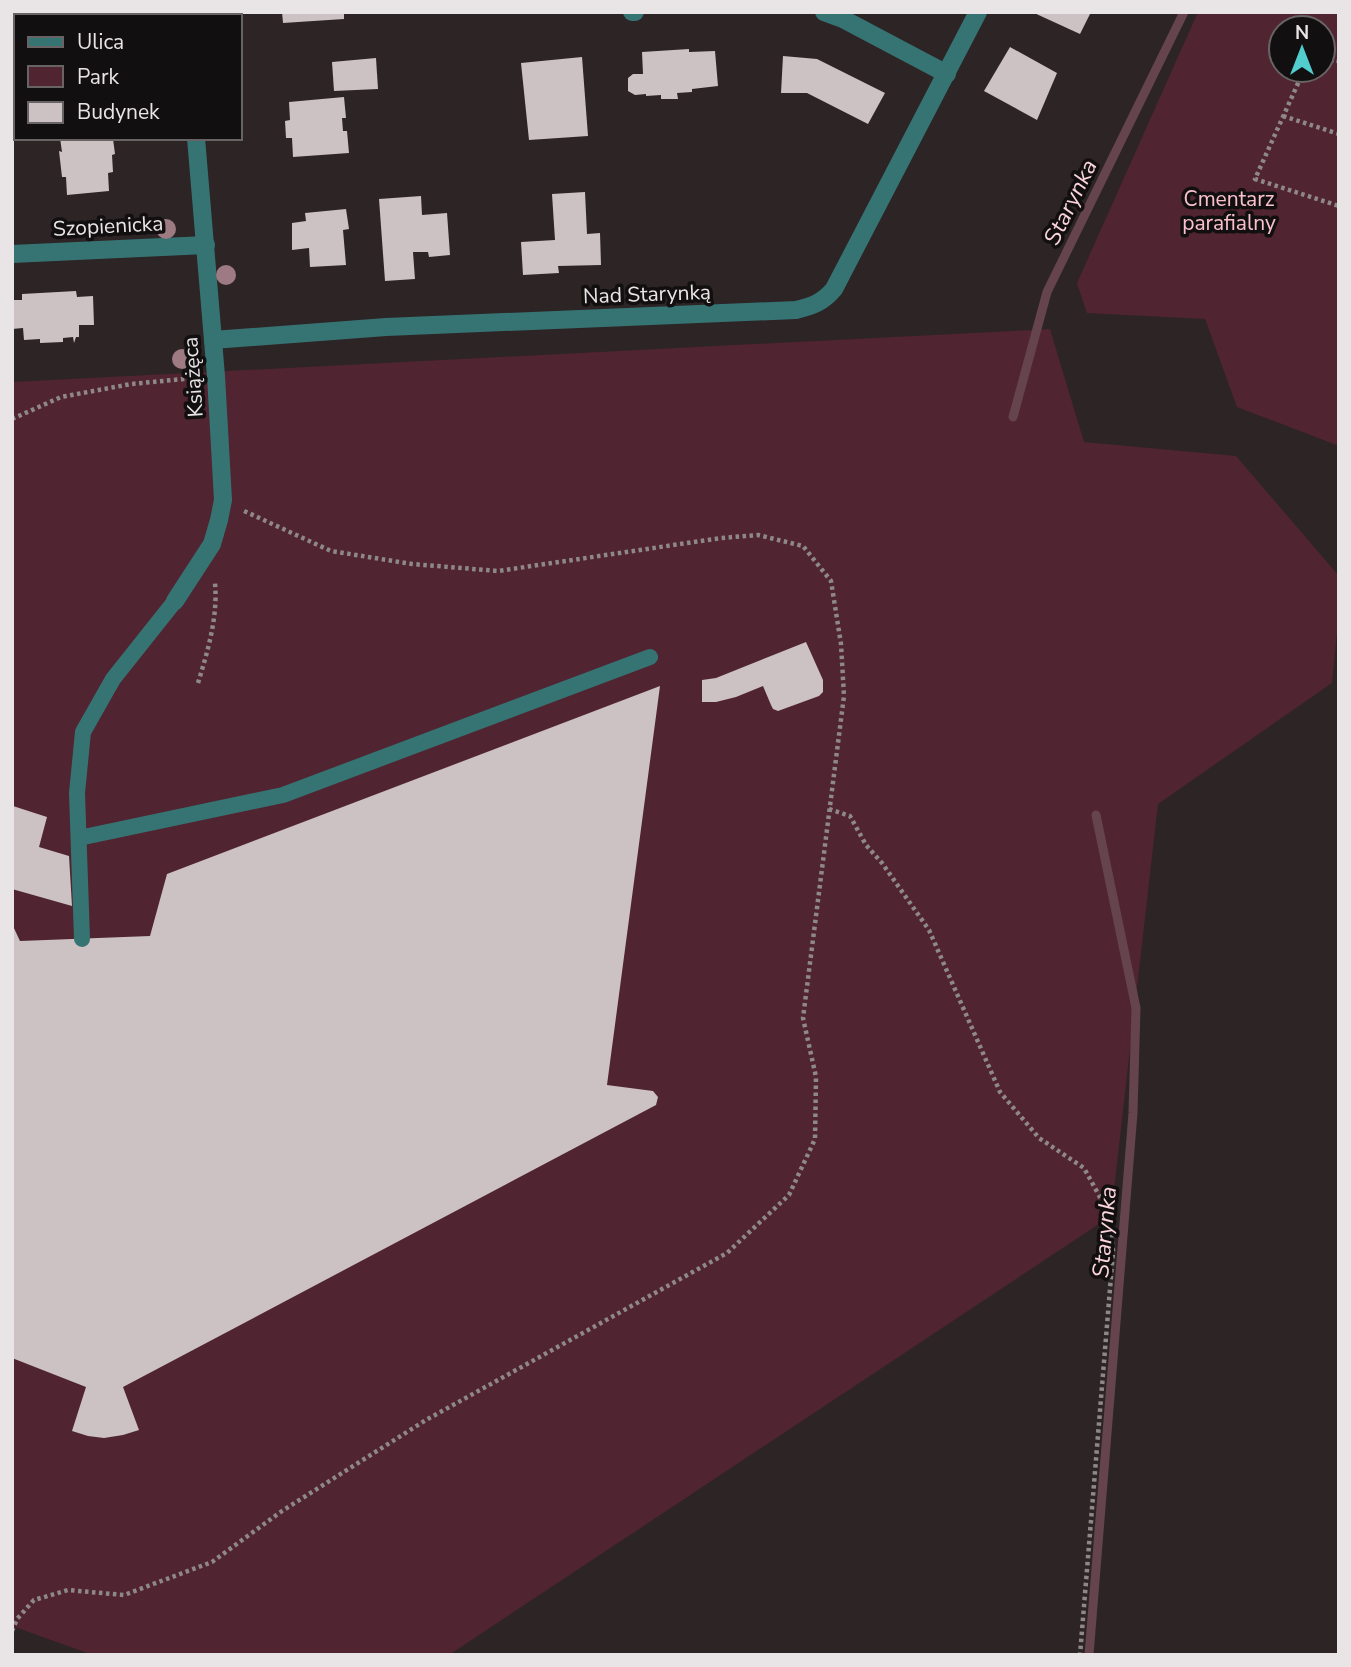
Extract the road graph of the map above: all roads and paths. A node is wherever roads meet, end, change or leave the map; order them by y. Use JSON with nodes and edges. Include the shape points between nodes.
{"nodes":[{"id":1,"x":824,"y":12,"type":"edge"},
{"id":2,"x":978,"y":12,"type":"edge"},
{"id":3,"x":947,"y":74,"type":"junction"},
{"id":4,"x":1298,"y":84,"type":"edge"},
{"id":5,"x":1283,"y":116,"type":"junction"},
{"id":6,"x":1339,"y":134,"type":"edge"},
{"id":7,"x":197,"y":140,"type":"edge"},
{"id":8,"x":1339,"y":206,"type":"edge"},
{"id":9,"x":206,"y":245,"type":"junction"},
{"id":10,"x":12,"y":254,"type":"edge"},
{"id":11,"x":213,"y":340,"type":"junction"},
{"id":12,"x":216,"y":376,"type":"junction"},
{"id":13,"x":12,"y":419,"type":"edge"},
{"id":14,"x":223,"y":500,"type":"junction"},
{"id":15,"x":212,"y":544,"type":"junction"},
{"id":16,"x":174,"y":601,"type":"joint"},
{"id":17,"x":650,"y":657,"type":"dead end"},
{"id":18,"x":198,"y":683,"type":"dead end"},
{"id":19,"x":829,"y":809,"type":"junction"},
{"id":20,"x":79,"y":838,"type":"junction"},
{"id":21,"x":82,"y":939,"type":"dead end"},
{"id":22,"x":15,"y":1618,"type":"edge"},
{"id":23,"x":12,"y":1631,"type":"edge"},
{"id":24,"x":1080,"y":1655,"type":"edge"}],
"edges":[{"from":1,"to":3,"type":"street"},
{"from":2,"to":3,"type":"street","name":"Nad Starynką"},
{"from":3,"to":11,"type":"street","name":"Nad Starynką","via":[[834,289],[817,304],[796,310],[386,327]]},
{"from":4,"to":5,"type":"path"},
{"from":5,"to":6,"type":"path"},
{"from":5,"to":8,"type":"path","via":[[1255,180]]},
{"from":7,"to":9,"type":"street","name":"Książęca"},
{"from":9,"to":10,"type":"street","name":"Szopienicka"},
{"from":9,"to":11,"type":"street","name":"Książęca"},
{"from":11,"to":12,"type":"street","name":"Książęca"},
{"from":12,"to":13,"type":"path","via":[[61,397]]},
{"from":12,"to":14,"type":"street","name":"Książęca"},
{"from":14,"to":15,"type":"street","name":"Książęca"},
{"from":14,"to":19,"type":"path","via":[[331,551],[498,571],[721,538],[758,535],[803,545],[831,581],[841,644],[844,696]]},
{"from":15,"to":16,"type":"street","name":"Książęca"},
{"from":15,"to":18,"type":"path","via":[[217,602]]},
{"from":16,"to":20,"type":"lane","via":[[113,679],[83,732],[77,793]]},
{"from":17,"to":20,"type":"lane","via":[[283,796]]},
{"from":19,"to":22,"type":"path","via":[[803,1018],[816,1077],[815,1139],[789,1195],[727,1253],[426,1420],[282,1511],[212,1562],[124,1595],[68,1590],[34,1600]]},
{"from":19,"to":24,"type":"path","via":[[850,816],[929,930],[1000,1093],[1039,1138],[1084,1168],[1112,1226]]},
{"from":20,"to":21,"type":"lane"},
{"from":22,"to":23,"type":"path"}]}
